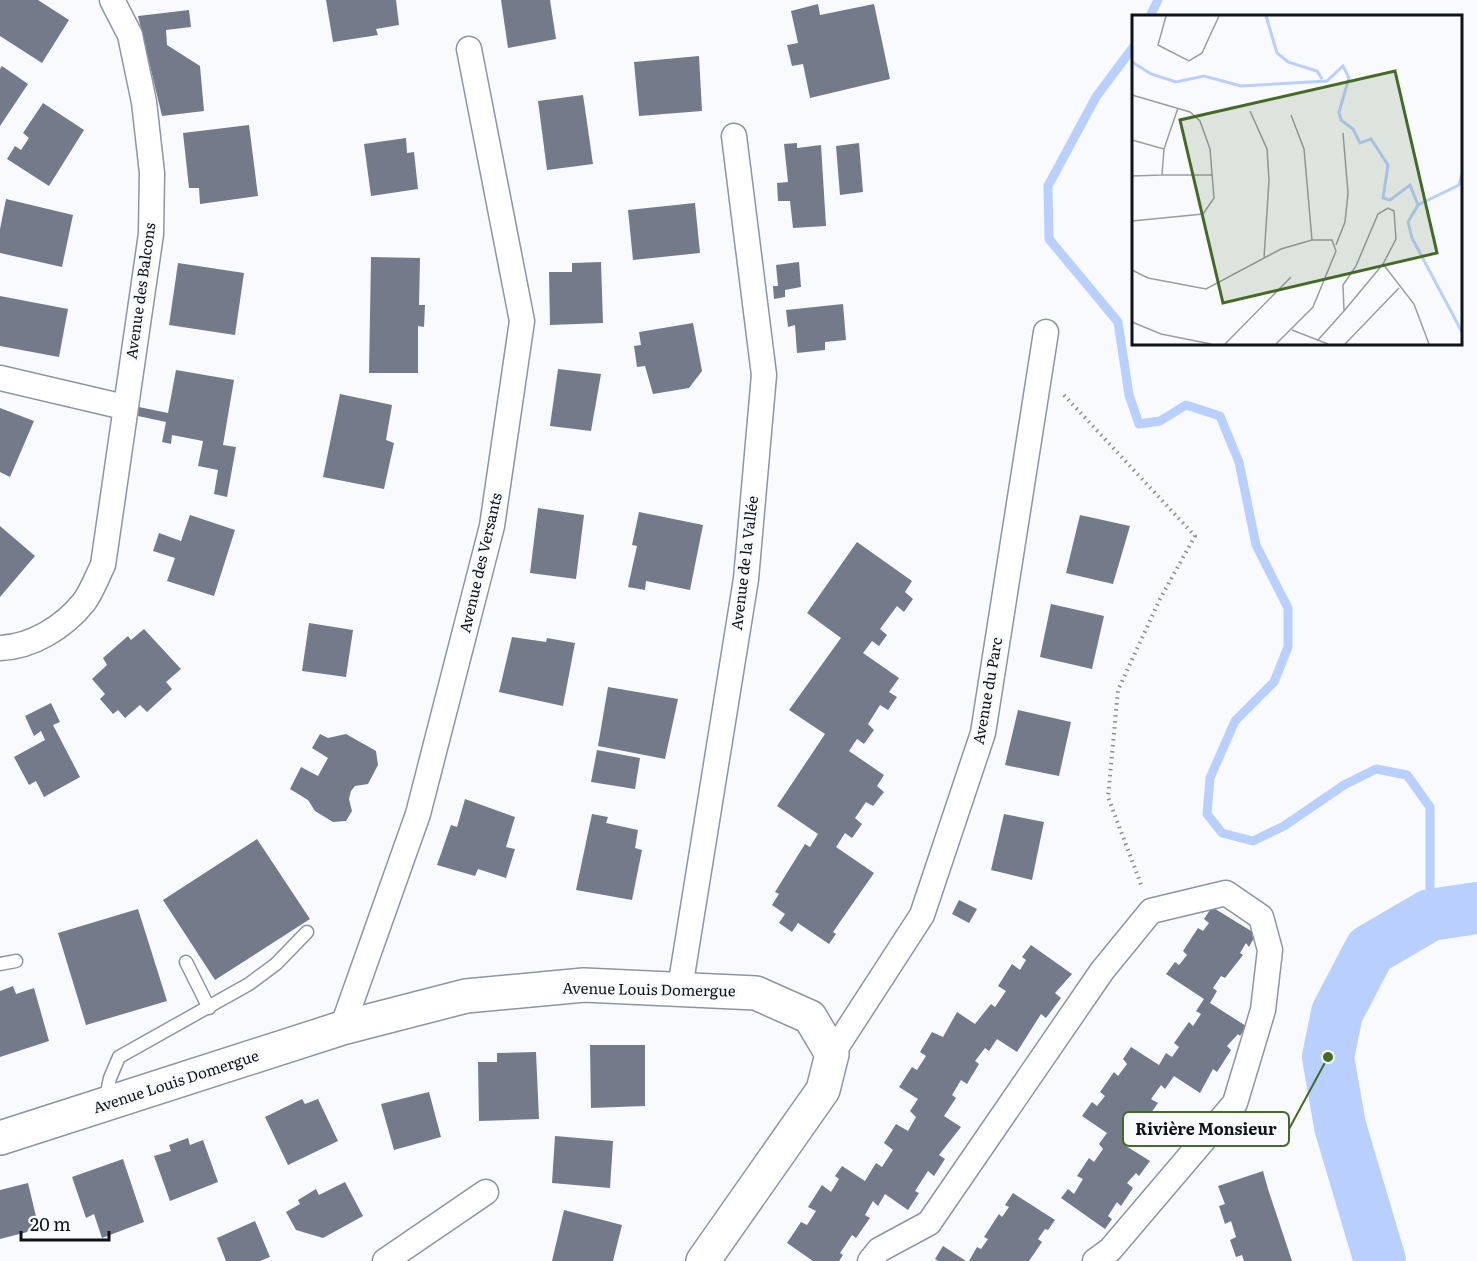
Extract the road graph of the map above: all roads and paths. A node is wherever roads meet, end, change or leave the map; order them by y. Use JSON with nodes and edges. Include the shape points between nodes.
{"nodes":[{"id":1,"x":112,"y":0,"type":"edge"},
{"id":2,"x":469,"y":49,"type":"dead end"},
{"id":3,"x":734,"y":136,"type":"dead end"},
{"id":4,"x":1046,"y":332,"type":"dead end"},
{"id":5,"x":1040,"y":368,"type":"junction"},
{"id":6,"x":0,"y":378,"type":"edge"},
{"id":7,"x":124,"y":407,"type":"junction"},
{"id":8,"x":0,"y":648,"type":"edge"},
{"id":9,"x":1151,"y":911,"type":"junction"},
{"id":10,"x":307,"y":932,"type":"dead end"},
{"id":11,"x":16,"y":961,"type":"dead end"},
{"id":12,"x":186,"y":962,"type":"dead end"},
{"id":13,"x":0,"y":964,"type":"edge"},
{"id":14,"x":680,"y":988,"type":"junction"},
{"id":15,"x":209,"y":1008,"type":"junction"},
{"id":16,"x":342,"y":1028,"type":"junction"},
{"id":17,"x":832,"y":1054,"type":"junction"},
{"id":18,"x":105,"y":1106,"type":"junction"},
{"id":19,"x":0,"y":1138,"type":"edge"},
{"id":20,"x":486,"y":1192,"type":"dead end"},
{"id":21,"x":1106,"y":1257,"type":"edge"},
{"id":22,"x":385,"y":1261,"type":"edge"},
{"id":23,"x":703,"y":1261,"type":"edge"},
{"id":24,"x":870,"y":1261,"type":"edge"}],
"edges":[{"from":1,"to":7,"type":"street","name":"Avenue des Balcons","via":[[130,35],[144,102],[152,173],[151,234]]},
{"from":2,"to":16,"type":"street","name":"Avenue des Versants","via":[[522,321],[492,526],[418,814]]},
{"from":3,"to":14,"type":"street","name":"Avenue de la Vallée","via":[[764,375],[746,579]]},
{"from":4,"to":5,"type":"street","name":"Avenue du Parc"},
{"from":5,"to":9,"type":"path","via":[[1195,536],[1160,599],[1118,690],[1108,797]]},
{"from":5,"to":17,"type":"street","name":"Avenue du Parc","via":[[983,733],[922,915]]},
{"from":6,"to":7,"type":"street"},
{"from":7,"to":8,"type":"street","name":"Avenue des Balcons","via":[[103,565],[84,602],[40,639]]},
{"from":9,"to":21,"type":"street","via":[[1226,893],[1261,916],[1269,950],[1263,1010],[1235,1103]]},
{"from":9,"to":24,"type":"street","via":[[1102,971],[929,1223],[879,1250]]},
{"from":10,"to":15,"type":"lane","via":[[276,964]]},
{"from":11,"to":13,"type":"lane"},
{"from":12,"to":15,"type":"lane"},
{"from":14,"to":16,"type":"main road","name":"Avenue Louis Domergue","via":[[584,985],[466,996]]},
{"from":14,"to":17,"type":"main road","name":"Avenue Louis Domergue","via":[[756,993],[810,1017]]},
{"from":15,"to":18,"type":"lane","via":[[119,1057]]},
{"from":16,"to":18,"type":"main road","name":"Avenue Louis Domergue"},
{"from":17,"to":23,"type":"main road","via":[[823,1090]]},
{"from":18,"to":19,"type":"main road","name":"Avenue Louis Domergue"},
{"from":20,"to":22,"type":"street"}]}
